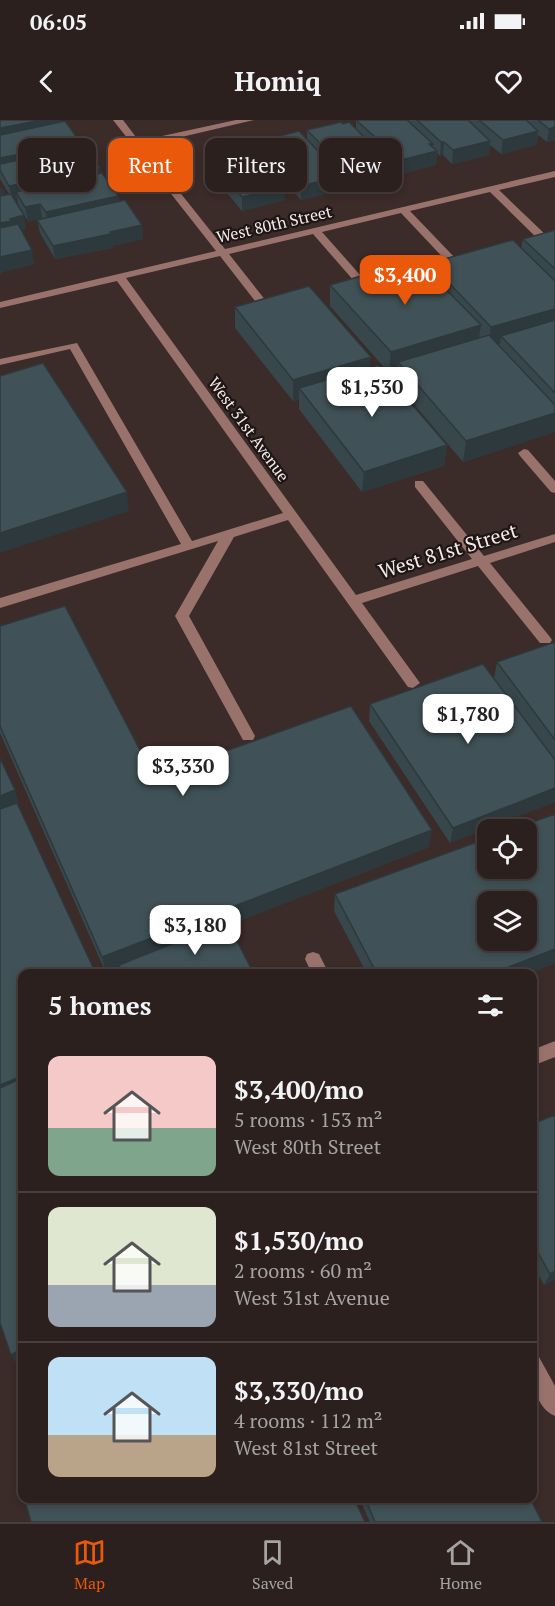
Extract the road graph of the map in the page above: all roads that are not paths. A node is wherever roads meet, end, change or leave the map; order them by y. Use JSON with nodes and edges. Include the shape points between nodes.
{"nodes":[{"id":1,"x":118,"y":120,"type":"edge"},
{"id":2,"x":249,"y":120,"type":"edge"},
{"id":3,"x":132,"y":138,"type":"edge"},
{"id":4,"x":165,"y":138,"type":"edge"},
{"id":5,"x":555,"y":174,"type":"edge"},
{"id":6,"x":492,"y":189,"type":"junction"},
{"id":7,"x":175,"y":192,"type":"edge"},
{"id":8,"x":404,"y":210,"type":"junction"},
{"id":9,"x":315,"y":230,"type":"junction"},
{"id":10,"x":544,"y":239,"type":"edge"},
{"id":11,"x":222,"y":252,"type":"junction"},
{"id":12,"x":454,"y":263,"type":"edge"},
{"id":13,"x":119,"y":276,"type":"junction"},
{"id":14,"x":365,"y":287,"type":"edge"},
{"id":15,"x":0,"y":305,"type":"edge"},
{"id":16,"x":270,"y":313,"type":"edge"},
{"id":17,"x":0,"y":362,"type":"edge"},
{"id":18,"x":524,"y":453,"type":"edge"},
{"id":19,"x":419,"y":484,"type":"edge"},
{"id":20,"x":555,"y":489,"type":"edge"},
{"id":21,"x":290,"y":515,"type":"junction"},
{"id":22,"x":229,"y":534,"type":"junction"},
{"id":23,"x":555,"y":538,"type":"edge"},
{"id":24,"x":189,"y":546,"type":"junction"},
{"id":25,"x":481,"y":561,"type":"junction"},
{"id":26,"x":352,"y":601,"type":"junction"},
{"id":27,"x":0,"y":603,"type":"edge"},
{"id":28,"x":545,"y":640,"type":"dead end"},
{"id":29,"x":413,"y":683,"type":"dead end"},
{"id":30,"x":248,"y":736,"type":"dead end"},
{"id":31,"x":555,"y":1049,"type":"edge"},
{"id":32,"x":537,"y":1056,"type":"edge"},
{"id":33,"x":537,"y":1373,"type":"edge"},
{"id":34,"x":555,"y":1406,"type":"edge"}],
"edges":[{"from":1,"to":3,"type":"street"},
{"from":2,"to":4,"type":"street"},
{"from":5,"to":6,"type":"street","name":"West 80th Street"},
{"from":6,"to":8,"type":"street","name":"West 80th Street"},
{"from":6,"to":10,"type":"street"},
{"from":7,"to":11,"type":"street"},
{"from":8,"to":9,"type":"street","name":"West 80th Street"},
{"from":8,"to":12,"type":"street"},
{"from":9,"to":11,"type":"street","name":"West 80th Street"},
{"from":9,"to":14,"type":"street"},
{"from":11,"to":13,"type":"street","name":"West 80th Street"},
{"from":11,"to":16,"type":"street"},
{"from":13,"to":15,"type":"street","name":"West 80th Street"},
{"from":13,"to":21,"type":"street","name":"West 31st Avenue"},
{"from":17,"to":24,"type":"street","via":[[73,345]]},
{"from":18,"to":20,"type":"street"},
{"from":19,"to":25,"type":"street"},
{"from":21,"to":22,"type":"street"},
{"from":21,"to":26,"type":"street","name":"West 31st Avenue"},
{"from":22,"to":24,"type":"street"},
{"from":22,"to":30,"type":"street","via":[[182,616]]},
{"from":23,"to":25,"type":"street","name":"West 81st Street"},
{"from":24,"to":27,"type":"street"},
{"from":25,"to":26,"type":"street","name":"West 81st Street"},
{"from":25,"to":28,"type":"street"},
{"from":26,"to":29,"type":"street","name":"West 31st Avenue"},
{"from":31,"to":32,"type":"street"},
{"from":33,"to":34,"type":"street"}]}
